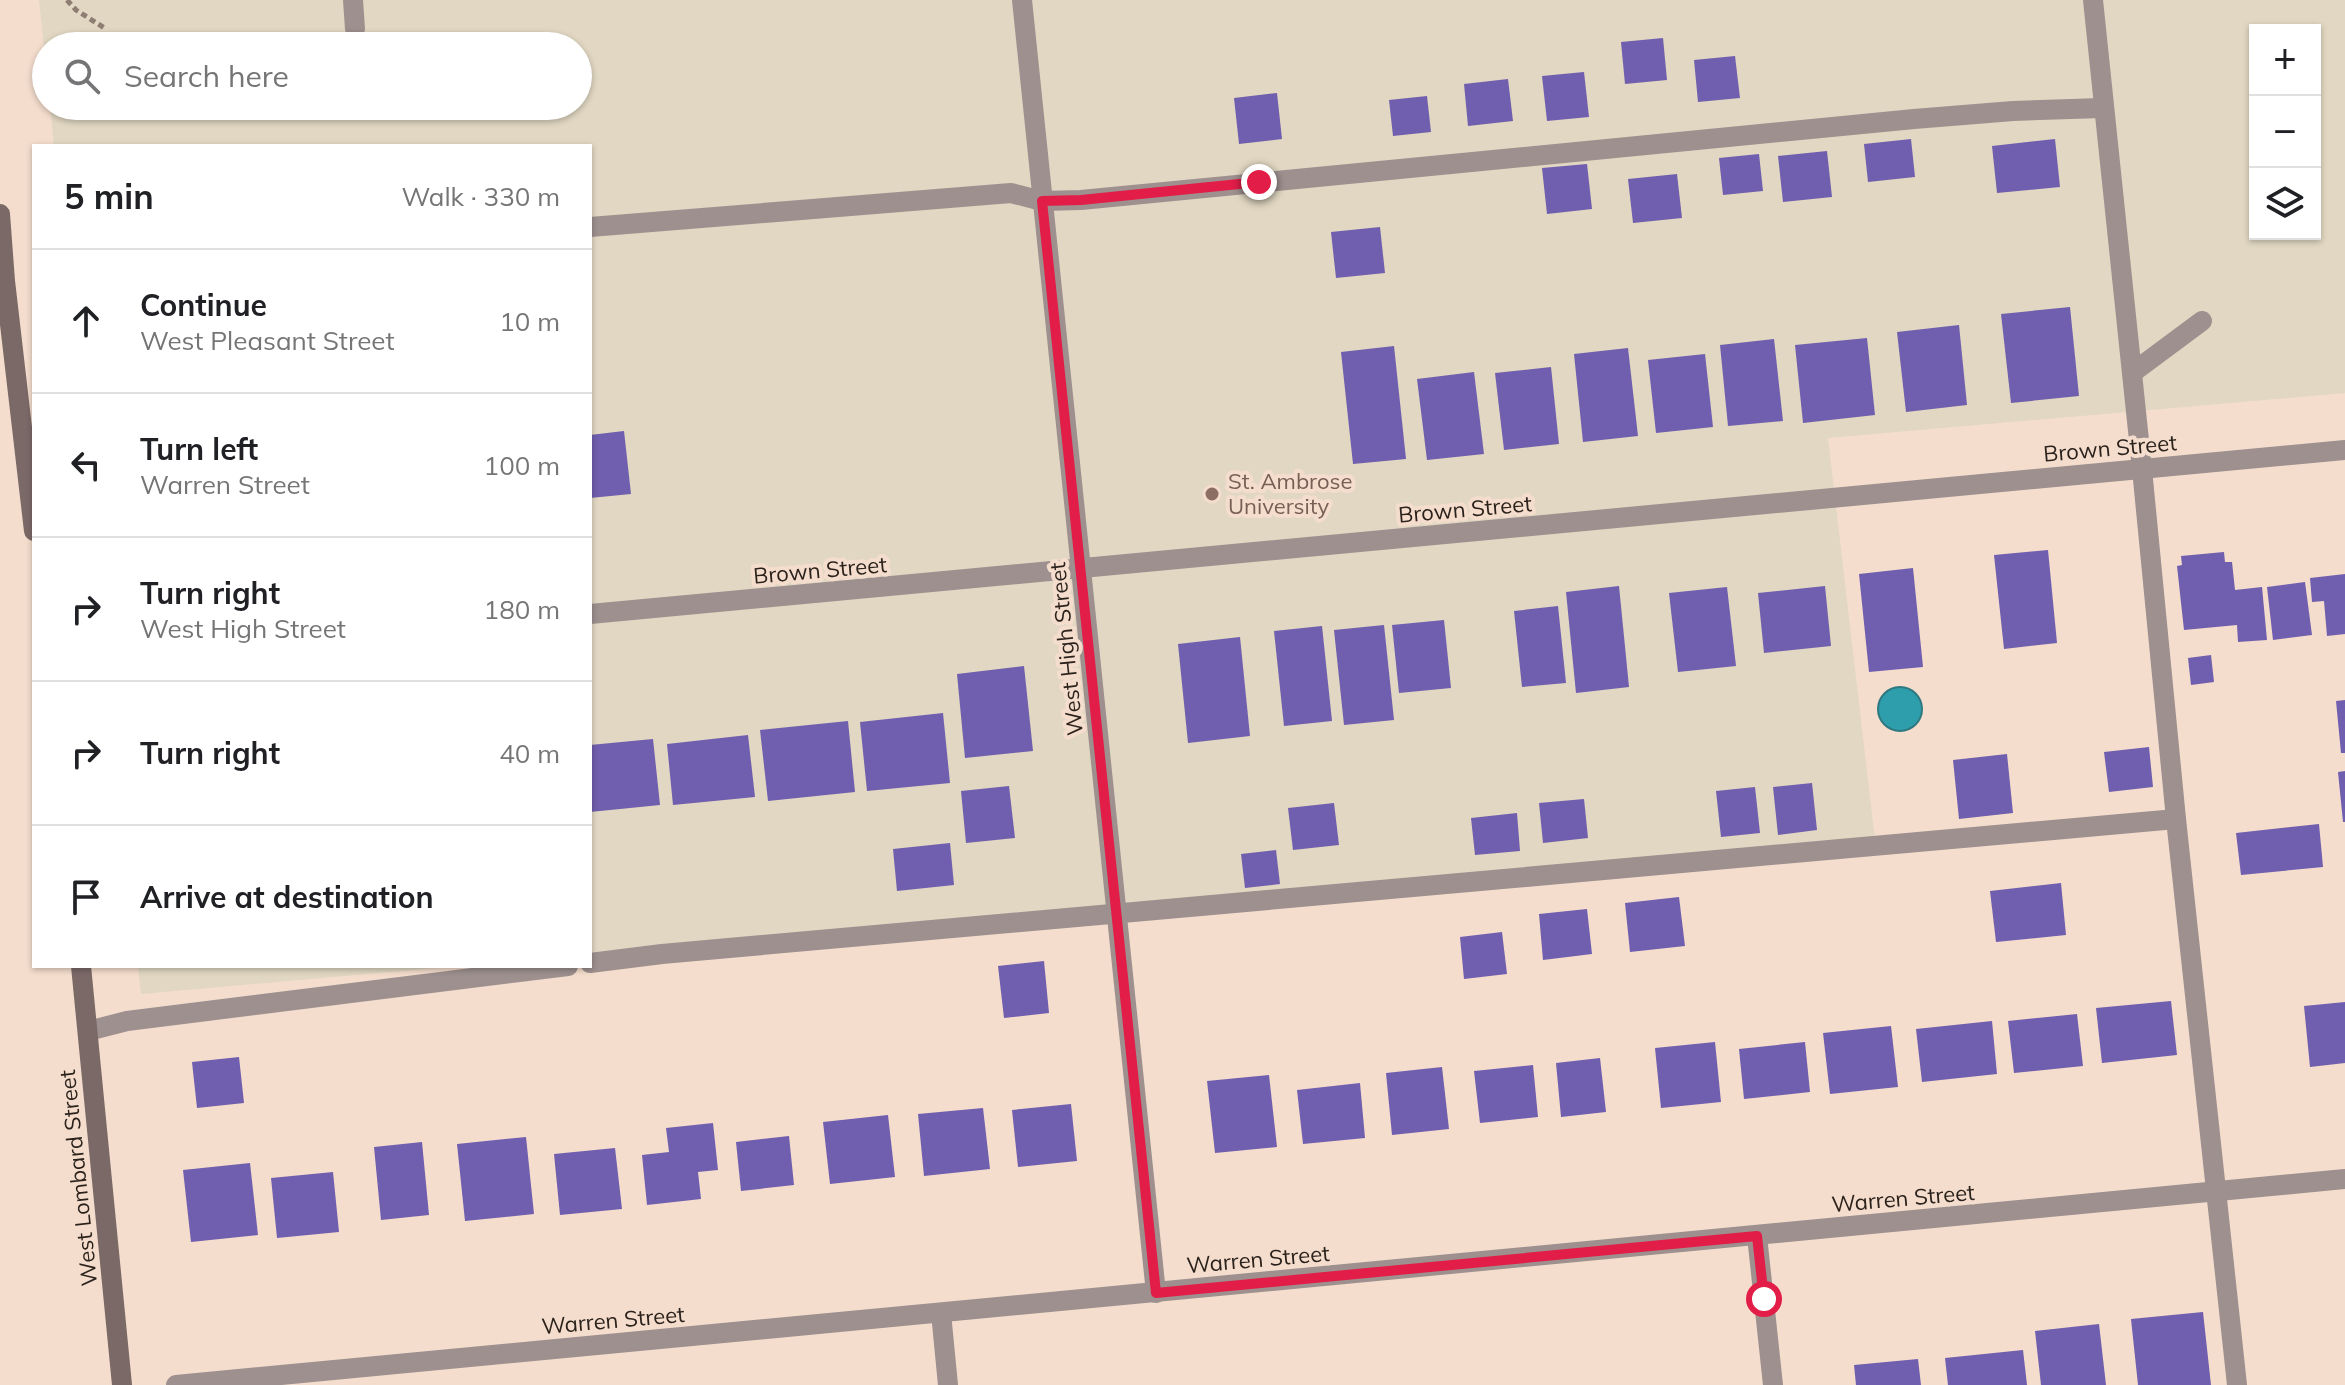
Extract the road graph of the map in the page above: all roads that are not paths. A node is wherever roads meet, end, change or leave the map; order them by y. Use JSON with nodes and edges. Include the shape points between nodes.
{"nodes":[{"id":1,"x":353,"y":0,"type":"edge"},
{"id":2,"x":1022,"y":0,"type":"edge"},
{"id":3,"x":2093,"y":0,"type":"edge"},
{"id":4,"x":355,"y":29,"type":"dead end"},
{"id":5,"x":2102,"y":108,"type":"junction"},
{"id":6,"x":1042,"y":201,"type":"junction"},
{"id":7,"x":0,"y":214,"type":"edge"},
{"id":8,"x":592,"y":227,"type":"edge"},
{"id":9,"x":2,"y":282,"type":"edge"},
{"id":10,"x":2202,"y":321,"type":"dead end"},
{"id":11,"x":2132,"y":373,"type":"junction"},
{"id":12,"x":2345,"y":450,"type":"edge"},
{"id":13,"x":2142,"y":469,"type":"junction"},
{"id":14,"x":32,"y":515,"type":"edge"},
{"id":15,"x":1082,"y":569,"type":"junction"},
{"id":16,"x":592,"y":614,"type":"edge"},
{"id":17,"x":2176,"y":819,"type":"junction"},
{"id":18,"x":1117,"y":914,"type":"junction"},
{"id":19,"x":592,"y":963,"type":"edge"},
{"id":20,"x":81,"y":968,"type":"edge"},
{"id":21,"x":552,"y":968,"type":"edge"},
{"id":22,"x":88,"y":1031,"type":"junction"},
{"id":23,"x":2345,"y":1179,"type":"edge"},
{"id":24,"x":2216,"y":1192,"type":"junction"},
{"id":25,"x":1757,"y":1236,"type":"junction"},
{"id":26,"x":1156,"y":1293,"type":"junction"},
{"id":27,"x":941,"y":1313,"type":"junction"},
{"id":28,"x":122,"y":1385,"type":"edge"},
{"id":29,"x":176,"y":1385,"type":"edge"},
{"id":30,"x":948,"y":1385,"type":"edge"},
{"id":31,"x":1773,"y":1385,"type":"edge"},
{"id":32,"x":2237,"y":1385,"type":"edge"}],
"edges":[{"from":1,"to":4,"type":"street"},
{"from":2,"to":6,"type":"street","name":"West High Street"},
{"from":3,"to":5,"type":"street"},
{"from":5,"to":6,"type":"street","via":[[1914,119]]},
{"from":5,"to":11,"type":"street"},
{"from":6,"to":8,"type":"street","via":[[1011,193]]},
{"from":6,"to":15,"type":"street","name":"West High Street"},
{"from":7,"to":9,"type":"street"},
{"from":9,"to":14,"type":"street"},
{"from":10,"to":11,"type":"street"},
{"from":11,"to":13,"type":"street"},
{"from":12,"to":13,"type":"street","name":"Brown Street"},
{"from":13,"to":15,"type":"street","name":"Brown Street"},
{"from":13,"to":17,"type":"street"},
{"from":15,"to":16,"type":"street","name":"Brown Street"},
{"from":15,"to":18,"type":"street","name":"West High Street"},
{"from":17,"to":18,"type":"street"},
{"from":17,"to":24,"type":"street"},
{"from":18,"to":19,"type":"street"},
{"from":18,"to":26,"type":"street","name":"West High Street"},
{"from":20,"to":22,"type":"street","name":"West Lombard Street"},
{"from":21,"to":22,"type":"street","via":[[127,1021]]},
{"from":22,"to":28,"type":"street","name":"West Lombard Street"},
{"from":23,"to":24,"type":"street","name":"Warren Street"},
{"from":24,"to":25,"type":"street","name":"Warren Street"},
{"from":24,"to":32,"type":"street"},
{"from":25,"to":26,"type":"street","name":"Warren Street"},
{"from":25,"to":31,"type":"street"},
{"from":26,"to":27,"type":"street","name":"Warren Street"},
{"from":27,"to":29,"type":"street","name":"Warren Street"},
{"from":27,"to":30,"type":"street"}]}
